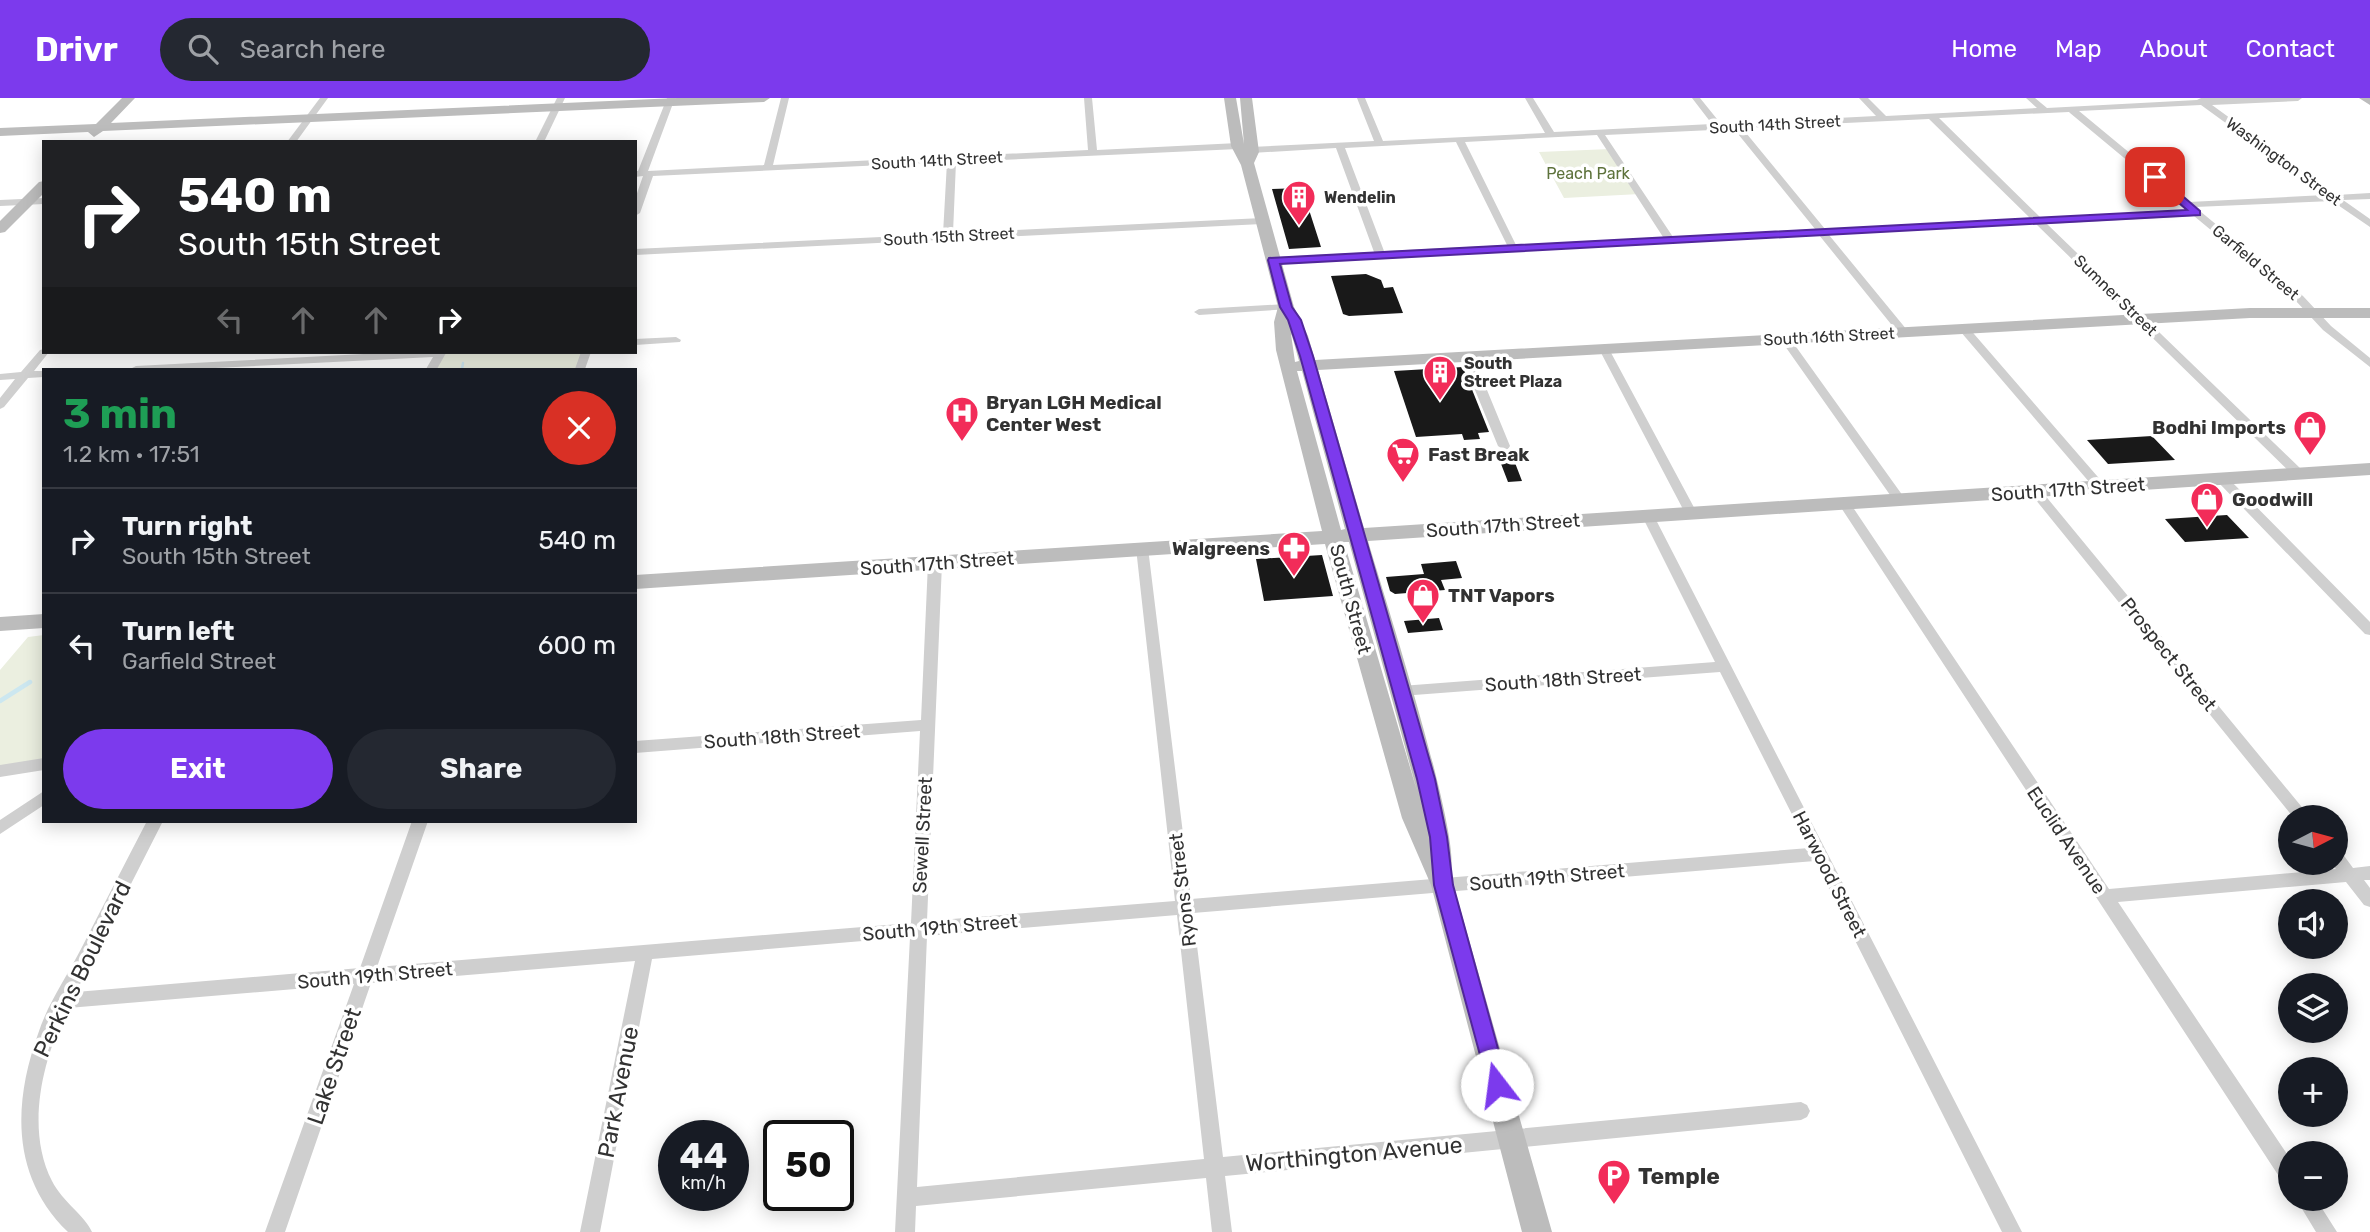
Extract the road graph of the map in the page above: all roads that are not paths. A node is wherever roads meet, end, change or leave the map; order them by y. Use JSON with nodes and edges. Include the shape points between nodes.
{"nodes":[{"id":1,"x":128,"y":98,"type":"edge"},
{"id":2,"x":324,"y":98,"type":"edge"},
{"id":3,"x":764,"y":98,"type":"edge"},
{"id":4,"x":785,"y":98,"type":"edge"},
{"id":5,"x":1088,"y":98,"type":"edge"},
{"id":6,"x":1230,"y":98,"type":"edge"},
{"id":7,"x":1247,"y":98,"type":"edge"},
{"id":8,"x":1361,"y":98,"type":"edge"},
{"id":9,"x":1529,"y":98,"type":"edge"},
{"id":10,"x":1696,"y":98,"type":"edge"},
{"id":11,"x":1863,"y":98,"type":"edge"},
{"id":12,"x":2030,"y":98,"type":"edge"},
{"id":13,"x":2298,"y":98,"type":"edge"},
{"id":14,"x":2365,"y":98,"type":"edge"},
{"id":15,"x":670,"y":100,"type":"edge"},
{"id":16,"x":2201,"y":101,"type":"edge"},
{"id":17,"x":2370,"y":102,"type":"edge"},
{"id":18,"x":559,"y":103,"type":"edge"},
{"id":19,"x":2073,"y":111,"type":"junction"},
{"id":20,"x":2047,"y":112,"type":"junction"},
{"id":21,"x":1933,"y":117,"type":"junction"},
{"id":22,"x":309,"y":118,"type":"junction"},
{"id":23,"x":1884,"y":119,"type":"junction"},
{"id":24,"x":1736,"y":126,"type":"junction"},
{"id":25,"x":1719,"y":127,"type":"junction"},
{"id":26,"x":99,"y":128,"type":"junction"},
{"id":27,"x":0,"y":132,"type":"edge"},
{"id":28,"x":1599,"y":132,"type":"junction"},
{"id":29,"x":1551,"y":135,"type":"junction"},
{"id":30,"x":1460,"y":139,"type":"junction"},
{"id":31,"x":88,"y":140,"type":"edge"},
{"id":32,"x":292,"y":140,"type":"edge"},
{"id":33,"x":540,"y":140,"type":"edge"},
{"id":34,"x":1379,"y":143,"type":"junction"},
{"id":35,"x":1339,"y":144,"type":"junction"},
{"id":36,"x":1245,"y":148,"type":"junction"},
{"id":37,"x":1093,"y":153,"type":"junction"},
{"id":38,"x":952,"y":159,"type":"junction"},
{"id":39,"x":768,"y":167,"type":"junction"},
{"id":40,"x":642,"y":173,"type":"edge"},
{"id":41,"x":42,"y":187,"type":"edge"},
{"id":42,"x":2370,"y":196,"type":"edge"},
{"id":43,"x":2333,"y":198,"type":"junction"},
{"id":44,"x":42,"y":201,"type":"edge"},
{"id":45,"x":27,"y":202,"type":"junction"},
{"id":46,"x":637,"y":202,"type":"edge"},
{"id":47,"x":0,"y":203,"type":"edge"},
{"id":48,"x":2187,"y":205,"type":"junction"},
{"id":49,"x":2197,"y":213,"type":"junction"},
{"id":50,"x":1262,"y":220,"type":"junction"},
{"id":51,"x":2040,"y":221,"type":"junction"},
{"id":52,"x":2370,"y":224,"type":"edge"},
{"id":53,"x":0,"y":229,"type":"edge"},
{"id":54,"x":1822,"y":232,"type":"junction"},
{"id":55,"x":948,"y":237,"type":"junction"},
{"id":56,"x":1670,"y":240,"type":"junction"},
{"id":57,"x":1513,"y":248,"type":"junction"},
{"id":58,"x":637,"y":252,"type":"edge"},
{"id":59,"x":1380,"y":255,"type":"junction"},
{"id":60,"x":1273,"y":260,"type":"junction"},
{"id":61,"x":1286,"y":307,"type":"junction"},
{"id":62,"x":1199,"y":312,"type":"dead end"},
{"id":63,"x":2312,"y":312,"type":"junction"},
{"id":64,"x":2370,"y":313,"type":"edge"},
{"id":65,"x":2140,"y":319,"type":"junction"},
{"id":66,"x":1964,"y":329,"type":"junction"},
{"id":67,"x":1903,"y":332,"type":"junction"},
{"id":68,"x":1785,"y":339,"type":"junction"},
{"id":69,"x":676,"y":340,"type":"dead end"},
{"id":70,"x":637,"y":342,"type":"edge"},
{"id":71,"x":1604,"y":349,"type":"junction"},
{"id":72,"x":42,"y":354,"type":"edge"},
{"id":73,"x":411,"y":354,"type":"edge"},
{"id":74,"x":1467,"y":356,"type":"junction"},
{"id":75,"x":2370,"y":364,"type":"edge"},
{"id":76,"x":1309,"y":366,"type":"junction"},
{"id":77,"x":218,"y":367,"type":"edge"},
{"id":78,"x":1288,"y":367,"type":"junction"},
{"id":79,"x":177,"y":368,"type":"edge"},
{"id":80,"x":42,"y":374,"type":"edge"},
{"id":81,"x":25,"y":375,"type":"junction"},
{"id":82,"x":0,"y":377,"type":"edge"},
{"id":83,"x":0,"y":405,"type":"edge"},
{"id":84,"x":1504,"y":446,"type":"dead end"},
{"id":85,"x":2370,"y":469,"type":"edge"},
{"id":86,"x":2299,"y":474,"type":"junction"},
{"id":87,"x":2222,"y":479,"type":"junction"},
{"id":88,"x":2100,"y":486,"type":"junction"},
{"id":89,"x":2035,"y":491,"type":"junction"},
{"id":90,"x":1899,"y":499,"type":"junction"},
{"id":91,"x":1844,"y":503,"type":"junction"},
{"id":92,"x":1691,"y":513,"type":"junction"},
{"id":93,"x":1648,"y":516,"type":"junction"},
{"id":94,"x":1357,"y":534,"type":"junction"},
{"id":95,"x":1334,"y":536,"type":"junction"},
{"id":96,"x":1142,"y":548,"type":"junction"},
{"id":97,"x":935,"y":563,"type":"junction"},
{"id":98,"x":637,"y":583,"type":"edge"},
{"id":99,"x":42,"y":621,"type":"edge"},
{"id":100,"x":0,"y":624,"type":"edge"},
{"id":101,"x":2370,"y":630,"type":"edge"},
{"id":102,"x":1724,"y":667,"type":"junction"},
{"id":103,"x":1401,"y":691,"type":"junction"},
{"id":104,"x":928,"y":725,"type":"junction"},
{"id":105,"x":637,"y":747,"type":"edge"},
{"id":106,"x":42,"y":764,"type":"edge"},
{"id":107,"x":0,"y":771,"type":"edge"},
{"id":108,"x":42,"y":798,"type":"edge"},
{"id":109,"x":2292,"y":805,"type":"edge"},
{"id":110,"x":154,"y":823,"type":"edge"},
{"id":111,"x":419,"y":823,"type":"edge"},
{"id":112,"x":0,"y":828,"type":"edge"},
{"id":113,"x":1820,"y":854,"type":"junction"},
{"id":114,"x":2370,"y":873,"type":"edge"},
{"id":115,"x":2349,"y":874,"type":"junction"},
{"id":116,"x":1443,"y":885,"type":"junction"},
{"id":117,"x":2104,"y":896,"type":"junction"},
{"id":118,"x":2370,"y":900,"type":"edge"},
{"id":119,"x":1184,"y":906,"type":"junction"},
{"id":120,"x":918,"y":929,"type":"junction"},
{"id":121,"x":645,"y":952,"type":"junction"},
{"id":122,"x":366,"y":975,"type":"junction"},
{"id":123,"x":61,"y":1001,"type":"junction"},
{"id":124,"x":1801,"y":1111,"type":"dead end"},
{"id":125,"x":1512,"y":1139,"type":"junction"},
{"id":126,"x":2278,"y":1157,"type":"edge"},
{"id":127,"x":1214,"y":1167,"type":"junction"},
{"id":128,"x":907,"y":1197,"type":"junction"},
{"id":129,"x":2313,"y":1211,"type":"edge"},
{"id":130,"x":82,"y":1232,"type":"edge"},
{"id":131,"x":275,"y":1232,"type":"edge"},
{"id":132,"x":590,"y":1232,"type":"edge"},
{"id":133,"x":905,"y":1232,"type":"edge"},
{"id":134,"x":1222,"y":1232,"type":"edge"},
{"id":135,"x":1537,"y":1232,"type":"edge"},
{"id":136,"x":2011,"y":1232,"type":"edge"},
{"id":137,"x":2327,"y":1232,"type":"edge"}],
"edges":[{"from":1,"to":26,"type":"main road"},
{"from":2,"to":22,"type":"street"},
{"from":3,"to":15,"type":"main road"},
{"from":4,"to":39,"type":"street"},
{"from":5,"to":37,"type":"street"},
{"from":6,"to":36,"type":"main road","name":"South Street"},
{"from":7,"to":36,"type":"main road","name":"South Street"},
{"from":8,"to":34,"type":"street"},
{"from":9,"to":29,"type":"street"},
{"from":10,"to":25,"type":"street"},
{"from":11,"to":23,"type":"street"},
{"from":12,"to":20,"type":"street"},
{"from":13,"to":16,"type":"street","name":"South 14th Street"},
{"from":14,"to":17,"type":"main road"},
{"from":15,"to":18,"type":"main road"},
{"from":15,"to":40,"type":"street"},
{"from":16,"to":19,"type":"street","name":"South 14th Street"},
{"from":16,"to":43,"type":"street","name":"Washington Street"},
{"from":18,"to":22,"type":"main road"},
{"from":18,"to":33,"type":"street"},
{"from":19,"to":20,"type":"street","name":"South 14th Street"},
{"from":19,"to":48,"type":"street","name":"Garfield Street"},
{"from":20,"to":21,"type":"street","name":"South 14th Street"},
{"from":21,"to":23,"type":"street","name":"South 14th Street"},
{"from":21,"to":51,"type":"street","name":"Sumner Street"},
{"from":22,"to":26,"type":"main road"},
{"from":22,"to":32,"type":"street"},
{"from":23,"to":24,"type":"street","name":"South 14th Street"},
{"from":24,"to":25,"type":"street","name":"South 14th Street"},
{"from":24,"to":54,"type":"street"},
{"from":25,"to":28,"type":"street","name":"South 14th Street"},
{"from":26,"to":27,"type":"main road"},
{"from":26,"to":31,"type":"main road"},
{"from":28,"to":29,"type":"street","name":"South 14th Street"},
{"from":28,"to":56,"type":"street"},
{"from":29,"to":30,"type":"street","name":"South 14th Street"},
{"from":30,"to":34,"type":"street","name":"South 14th Street"},
{"from":30,"to":57,"type":"street"},
{"from":34,"to":35,"type":"street","name":"South 14th Street"},
{"from":35,"to":36,"type":"street","name":"South 14th Street"},
{"from":35,"to":59,"type":"street"},
{"from":36,"to":37,"type":"street","name":"South 14th Street"},
{"from":36,"to":50,"type":"main road","name":"South Street"},
{"from":37,"to":38,"type":"street","name":"South 14th Street"},
{"from":38,"to":39,"type":"street","name":"South 14th Street"},
{"from":38,"to":55,"type":"street"},
{"from":39,"to":40,"type":"street","name":"South 14th Street"},
{"from":40,"to":46,"type":"street"},
{"from":41,"to":45,"type":"main road"},
{"from":42,"to":43,"type":"street"},
{"from":43,"to":48,"type":"street"},
{"from":43,"to":52,"type":"street","name":"Washington Street"},
{"from":44,"to":45,"type":"street"},
{"from":45,"to":47,"type":"street"},
{"from":45,"to":53,"type":"main road"},
{"from":48,"to":49,"type":"street","name":"Garfield Street"},
{"from":49,"to":51,"type":"street"},
{"from":49,"to":63,"type":"street","name":"Garfield Street"},
{"from":50,"to":55,"type":"street","name":"South 15th Street"},
{"from":50,"to":60,"type":"main road","name":"South Street"},
{"from":51,"to":54,"type":"street"},
{"from":51,"to":65,"type":"street","name":"Sumner Street"},
{"from":54,"to":56,"type":"street"},
{"from":54,"to":67,"type":"street"},
{"from":55,"to":58,"type":"street","name":"South 15th Street"},
{"from":56,"to":57,"type":"street"},
{"from":57,"to":59,"type":"street"},
{"from":59,"to":60,"type":"street"},
{"from":60,"to":61,"type":"main road","name":"South Street"},
{"from":61,"to":62,"type":"street"},
{"from":61,"to":76,"type":"main road","name":"South Street"},
{"from":61,"to":78,"type":"main road","name":"South Street","via":[[1282,329]]},
{"from":63,"to":64,"type":"main road","name":"South 16th Street"},
{"from":63,"to":65,"type":"main road","name":"South 16th Street"},
{"from":63,"to":75,"type":"street","name":"Garfield Street"},
{"from":65,"to":66,"type":"main road","name":"South 16th Street"},
{"from":65,"to":86,"type":"street","name":"Sumner Street"},
{"from":66,"to":67,"type":"main road","name":"South 16th Street"},
{"from":66,"to":88,"type":"street"},
{"from":67,"to":68,"type":"main road","name":"South 16th Street"},
{"from":68,"to":71,"type":"main road","name":"South 16th Street"},
{"from":68,"to":90,"type":"street"},
{"from":69,"to":70,"type":"street"},
{"from":71,"to":74,"type":"main road","name":"South 16th Street"},
{"from":71,"to":92,"type":"street"},
{"from":72,"to":81,"type":"street"},
{"from":73,"to":77,"type":"street"},
{"from":74,"to":76,"type":"main road","name":"South 16th Street"},
{"from":74,"to":84,"type":"street"},
{"from":76,"to":78,"type":"main road","name":"South 16th Street"},
{"from":76,"to":94,"type":"main road","name":"South Street"},
{"from":77,"to":79,"type":"street"},
{"from":78,"to":95,"type":"main road","name":"South Street"},
{"from":80,"to":81,"type":"street"},
{"from":81,"to":82,"type":"street"},
{"from":81,"to":83,"type":"street"},
{"from":85,"to":86,"type":"main road","name":"South 17th Street"},
{"from":86,"to":87,"type":"main road","name":"South 17th Street"},
{"from":87,"to":88,"type":"main road","name":"South 17th Street"},
{"from":87,"to":101,"type":"street"},
{"from":88,"to":89,"type":"main road","name":"South 17th Street"},
{"from":89,"to":90,"type":"main road","name":"South 17th Street"},
{"from":89,"to":109,"type":"street","name":"Prospect Street"},
{"from":90,"to":91,"type":"main road","name":"South 17th Street"},
{"from":91,"to":92,"type":"main road","name":"South 17th Street"},
{"from":91,"to":117,"type":"street","name":"Euclid Avenue"},
{"from":92,"to":93,"type":"main road","name":"South 17th Street"},
{"from":93,"to":94,"type":"main road","name":"South 17th Street"},
{"from":93,"to":102,"type":"street","name":"Harwood Street"},
{"from":94,"to":95,"type":"main road","name":"South 17th Street"},
{"from":94,"to":103,"type":"main road","name":"South Street"},
{"from":95,"to":96,"type":"main road","name":"South 17th Street"},
{"from":95,"to":116,"type":"main road","name":"South Street","via":[[1414,818]]},
{"from":96,"to":97,"type":"main road","name":"South 17th Street"},
{"from":96,"to":119,"type":"street","name":"Ryons Street"},
{"from":97,"to":98,"type":"main road","name":"South 17th Street"},
{"from":97,"to":104,"type":"street","name":"Sewell Street"},
{"from":99,"to":100,"type":"main road"},
{"from":102,"to":103,"type":"street","name":"South 18th Street"},
{"from":102,"to":113,"type":"street","name":"Harwood Street"},
{"from":103,"to":116,"type":"main road","name":"South Street","via":[[1438,837]]},
{"from":104,"to":105,"type":"street","name":"South 18th Street"},
{"from":104,"to":120,"type":"street","name":"Sewell Street"},
{"from":106,"to":107,"type":"street"},
{"from":108,"to":112,"type":"street"},
{"from":110,"to":123,"type":"street","name":"Perkins Boulevard"},
{"from":111,"to":122,"type":"street","name":"Lake Street"},
{"from":113,"to":116,"type":"street","name":"South 19th Street"},
{"from":113,"to":136,"type":"street","name":"Harwood Street"},
{"from":114,"to":115,"type":"street"},
{"from":115,"to":117,"type":"street"},
{"from":115,"to":118,"type":"street"},
{"from":116,"to":119,"type":"street","name":"South 19th Street"},
{"from":116,"to":125,"type":"main road","name":"South Street"},
{"from":117,"to":126,"type":"street","name":"Euclid Avenue"},
{"from":119,"to":120,"type":"street","name":"South 19th Street"},
{"from":119,"to":127,"type":"street","name":"Ryons Street"},
{"from":120,"to":121,"type":"street","name":"South 19th Street"},
{"from":120,"to":128,"type":"street","name":"Sewell Street"},
{"from":121,"to":122,"type":"street","name":"South 19th Street"},
{"from":121,"to":132,"type":"street","name":"Park Avenue"},
{"from":122,"to":123,"type":"street","name":"South 19th Street"},
{"from":122,"to":131,"type":"street","name":"Lake Street"},
{"from":123,"to":130,"type":"street","name":"Perkins Boulevard","via":[[35,1068],[29,1128],[44,1187]]},
{"from":124,"to":125,"type":"street","name":"Worthington Avenue"},
{"from":125,"to":127,"type":"street","name":"Worthington Avenue"},
{"from":125,"to":135,"type":"main road","name":"South Street"},
{"from":127,"to":128,"type":"street","name":"Worthington Avenue"},
{"from":127,"to":134,"type":"street","name":"Ryons Street"},
{"from":128,"to":133,"type":"street","name":"Sewell Street"},
{"from":129,"to":137,"type":"street"}]}
